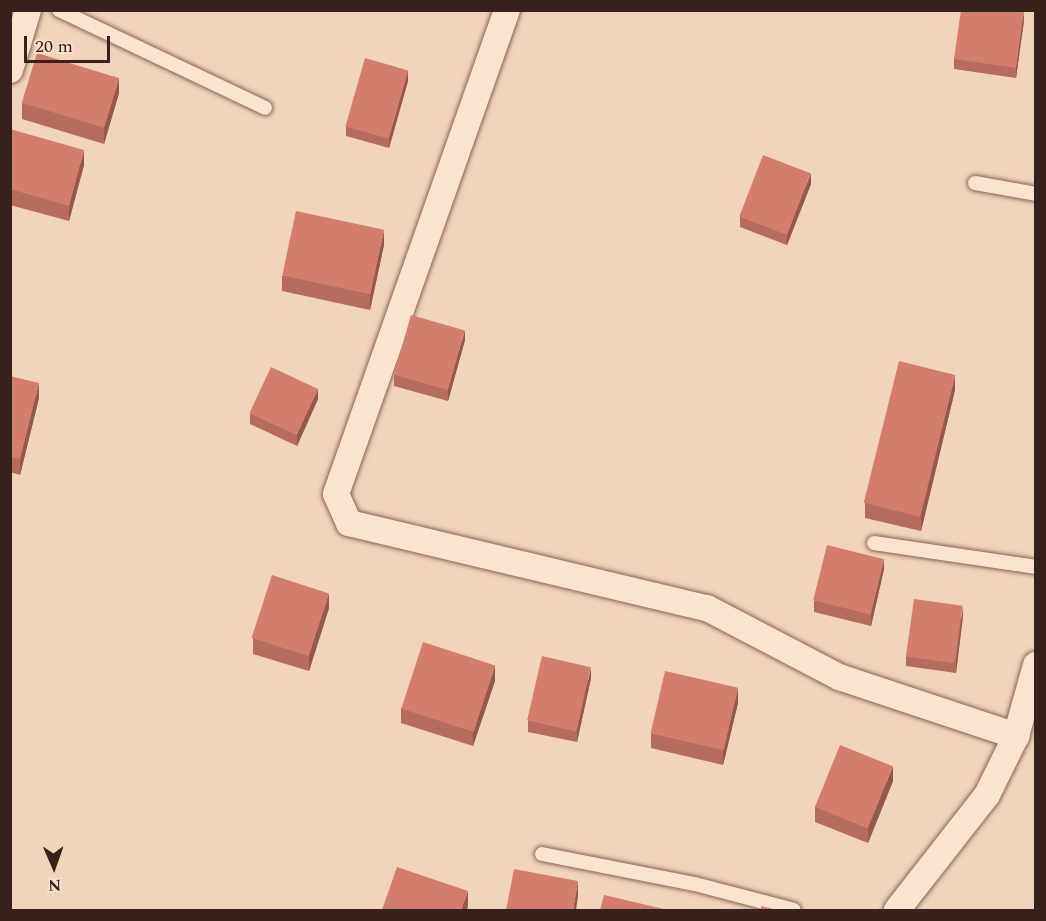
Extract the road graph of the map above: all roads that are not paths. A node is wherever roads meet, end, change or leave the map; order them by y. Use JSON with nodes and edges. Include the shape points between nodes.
{"nodes":[{"id":1,"x":28,"y":10,"type":"edge"},
{"id":2,"x":59,"y":10,"type":"edge"},
{"id":3,"x":507,"y":10,"type":"edge"},
{"id":4,"x":10,"y":70,"type":"edge"},
{"id":5,"x":266,"y":108,"type":"dead end"},
{"id":6,"x":975,"y":183,"type":"dead end"},
{"id":7,"x":1035,"y":194,"type":"edge"},
{"id":8,"x":874,"y":543,"type":"dead end"},
{"id":9,"x":1035,"y":567,"type":"edge"},
{"id":10,"x":1035,"y":665,"type":"edge"},
{"id":11,"x":1016,"y":736,"type":"junction"},
{"id":12,"x":542,"y":854,"type":"dead end"},
{"id":13,"x":794,"y":910,"type":"edge"},
{"id":14,"x":897,"y":910,"type":"edge"}],
"edges":[{"from":1,"to":4,"type":"street"},
{"from":2,"to":5,"type":"lane"},
{"from":3,"to":11,"type":"street","via":[[336,494],[349,523],[707,608],[839,677]]},
{"from":6,"to":7,"type":"lane"},
{"from":8,"to":9,"type":"lane"},
{"from":10,"to":11,"type":"street"},
{"from":11,"to":14,"type":"street","via":[[987,795]]},
{"from":12,"to":13,"type":"lane","via":[[695,884]]}]}
